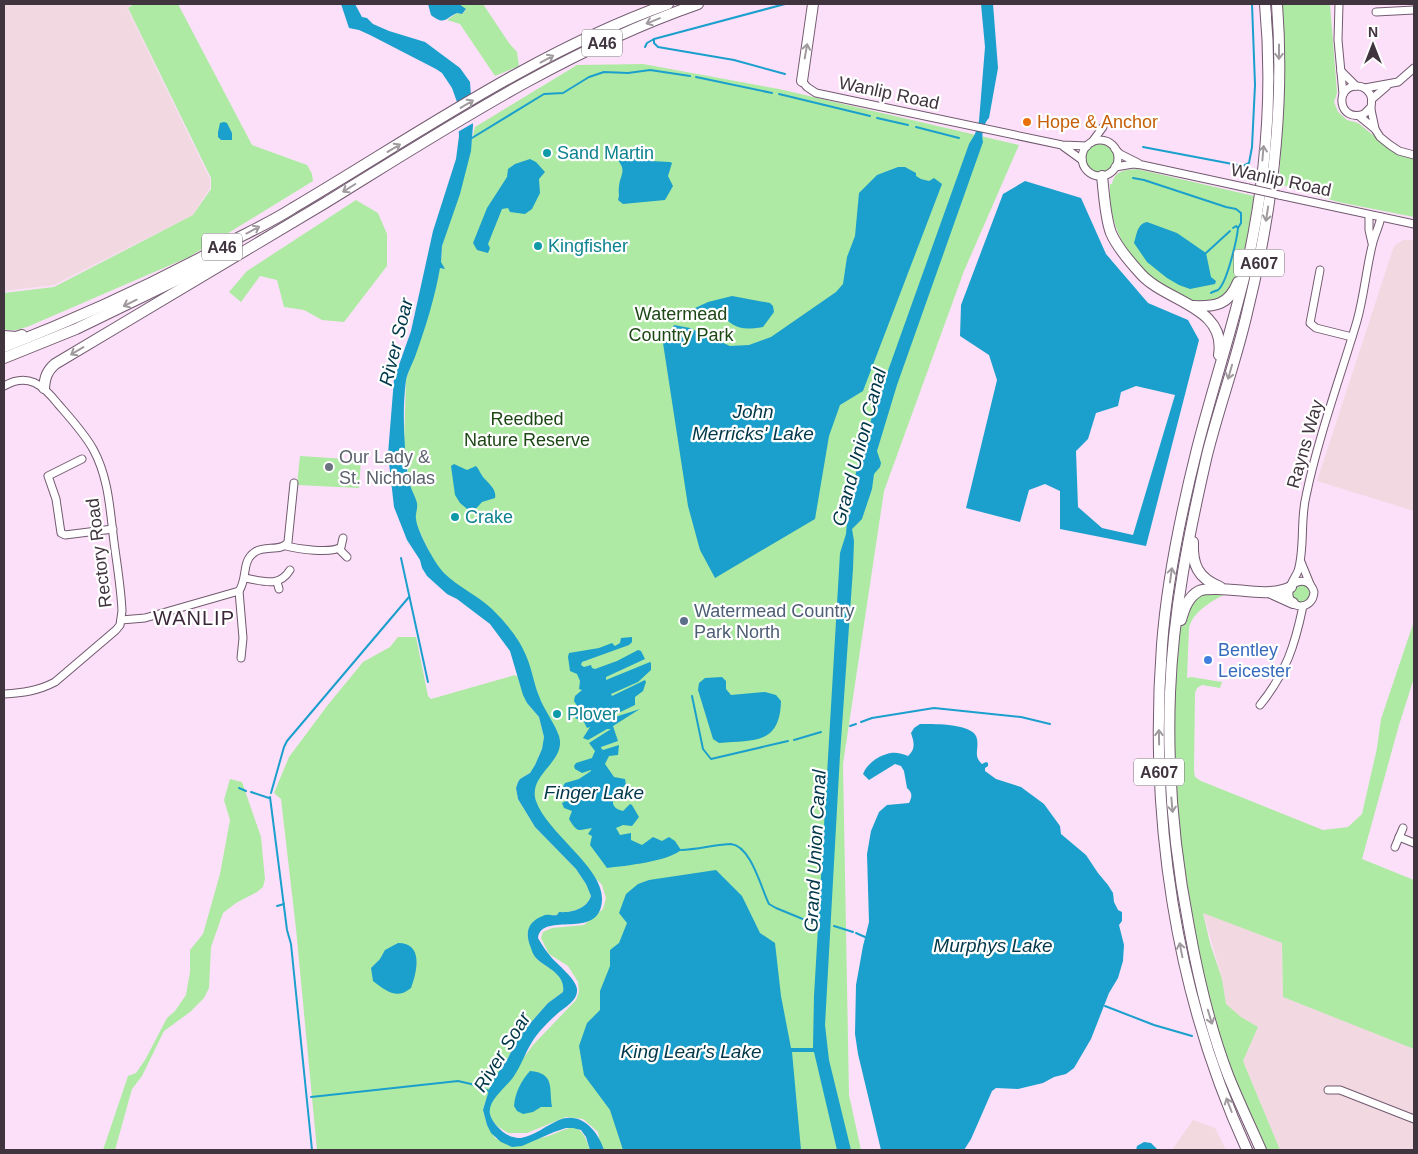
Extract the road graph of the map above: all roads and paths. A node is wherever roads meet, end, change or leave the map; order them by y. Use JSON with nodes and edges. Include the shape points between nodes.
{"nodes":[{"id":1,"x":668,"y":4,"type":"edge"},
{"id":2,"x":698,"y":4,"type":"edge"},
{"id":3,"x":813,"y":4,"type":"edge"},
{"id":4,"x":1265,"y":4,"type":"edge"},
{"id":5,"x":1276,"y":4,"type":"edge"},
{"id":6,"x":1339,"y":4,"type":"edge"},
{"id":7,"x":1414,"y":10,"type":"edge"},
{"id":8,"x":1389,"y":11,"type":"junction"},
{"id":9,"x":1376,"y":12,"type":"dead end"},
{"id":10,"x":1389,"y":21,"type":"dead end"},
{"id":11,"x":1414,"y":68,"type":"edge"},
{"id":12,"x":1341,"y":71,"type":"junction"},
{"id":13,"x":802,"y":81,"type":"joint"},
{"id":14,"x":1389,"y":84,"type":"junction"},
{"id":15,"x":1356,"y":86,"type":"junction"},
{"id":16,"x":1365,"y":88,"type":"junction"},
{"id":17,"x":1343,"y":95,"type":"junction"},
{"id":18,"x":1372,"y":99,"type":"junction"},
{"id":19,"x":1370,"y":107,"type":"junction"},
{"id":20,"x":1359,"y":116,"type":"junction"},
{"id":21,"x":1375,"y":128,"type":"junction"},
{"id":22,"x":1089,"y":144,"type":"junction"},
{"id":23,"x":1062,"y":145,"type":"junction"},
{"id":24,"x":1112,"y":146,"type":"junction"},
{"id":25,"x":1414,"y":155,"type":"edge"},
{"id":26,"x":1082,"y":160,"type":"junction"},
{"id":27,"x":1142,"y":166,"type":"junction"},
{"id":28,"x":1115,"y":167,"type":"junction"},
{"id":29,"x":1102,"y":176,"type":"junction"},
{"id":30,"x":1369,"y":214,"type":"junction"},
{"id":31,"x":1381,"y":217,"type":"junction"},
{"id":32,"x":1414,"y":224,"type":"edge"},
{"id":33,"x":284,"y":228,"type":"junction"},
{"id":34,"x":1372,"y":243,"type":"junction"},
{"id":35,"x":1247,"y":263,"type":"junction"},
{"id":36,"x":1320,"y":270,"type":"dead end"},
{"id":37,"x":114,"y":300,"type":"junction"},
{"id":38,"x":1193,"y":306,"type":"junction"},
{"id":39,"x":4,"y":336,"type":"edge"},
{"id":40,"x":1352,"y":337,"type":"junction"},
{"id":41,"x":4,"y":348,"type":"edge"},
{"id":42,"x":4,"y":358,"type":"edge"},
{"id":43,"x":4,"y":386,"type":"edge"},
{"id":44,"x":44,"y":388,"type":"junction"},
{"id":45,"x":1214,"y":388,"type":"junction"},
{"id":46,"x":82,"y":459,"type":"dead end"},
{"id":47,"x":294,"y":483,"type":"dead end"},
{"id":48,"x":1194,"y":516,"type":"junction"},
{"id":49,"x":113,"y":529,"type":"junction"},
{"id":50,"x":343,"y":538,"type":"dead end"},
{"id":51,"x":286,"y":546,"type":"junction"},
{"id":52,"x":339,"y":549,"type":"junction"},
{"id":53,"x":347,"y":557,"type":"dead end"},
{"id":54,"x":1301,"y":562,"type":"junction"},
{"id":55,"x":290,"y":570,"type":"dead end"},
{"id":56,"x":245,"y":578,"type":"junction"},
{"id":57,"x":1310,"y":584,"type":"junction"},
{"id":58,"x":1291,"y":586,"type":"junction"},
{"id":59,"x":1224,"y":588,"type":"junction"},
{"id":60,"x":239,"y":591,"type":"junction"},
{"id":61,"x":1270,"y":593,"type":"junction"},
{"id":62,"x":1298,"y":605,"type":"junction"},
{"id":63,"x":121,"y":620,"type":"junction"},
{"id":64,"x":1173,"y":652,"type":"junction"},
{"id":65,"x":241,"y":658,"type":"dead end"},
{"id":66,"x":4,"y":694,"type":"edge"},
{"id":67,"x":1260,"y":705,"type":"dead end"},
{"id":68,"x":1403,"y":828,"type":"dead end"},
{"id":69,"x":1400,"y":837,"type":"junction"},
{"id":70,"x":1414,"y":843,"type":"edge"},
{"id":71,"x":1395,"y":847,"type":"dead end"},
{"id":72,"x":1328,"y":1090,"type":"dead end"},
{"id":73,"x":1414,"y":1119,"type":"edge"},
{"id":74,"x":1247,"y":1150,"type":"edge"},
{"id":75,"x":1261,"y":1150,"type":"edge"}],
"edges":[{"from":37,"to":1,"type":"highway","number":"A46","one_way":true,"via":[[167,276],[291,210],[503,82],[584,39]]},
{"from":2,"to":33,"type":"highway","number":"A46","one_way":true,"via":[[615,37],[509,91]]},
{"from":13,"to":3,"type":"highway","one_way":true},
{"from":35,"to":4,"type":"highway","number":"A607","one_way":true,"via":[[1266,125]]},
{"from":5,"to":48,"type":"highway","number":"A607","one_way":true,"via":[[1280,76],[1266,223],[1247,316],[1208,452]]},
{"from":6,"to":12,"type":"street"},
{"from":7,"to":8,"type":"street"},
{"from":8,"to":9,"type":"street"},
{"from":8,"to":10,"type":"street"},
{"from":11,"to":14,"type":"street","via":[[1406,77]]},
{"from":12,"to":15,"type":"street"},
{"from":12,"to":17,"type":"street"},
{"from":13,"to":23,"type":"street","name":"Wanlip Road","via":[[816,93]]},
{"from":14,"to":16,"type":"street"},
{"from":14,"to":18,"type":"street"},
{"from":15,"to":16,"type":"street"},
{"from":15,"to":17,"type":"street"},
{"from":16,"to":18,"type":"street"},
{"from":17,"to":20,"type":"street","via":[[1343,108],[1352,116]]},
{"from":18,"to":19,"type":"street"},
{"from":19,"to":20,"type":"street"},
{"from":19,"to":21,"type":"street"},
{"from":20,"to":21,"type":"street"},
{"from":21,"to":25,"type":"street","via":[[1390,145]]},
{"from":22,"to":23,"type":"street","name":"Wanlip Road"},
{"from":22,"to":24,"type":"street","via":[[1101,141]]},
{"from":22,"to":24,"type":"street","name":"Wanlip Road","via":[[1103,127]]},
{"from":22,"to":26,"type":"street"},
{"from":23,"to":26,"type":"street","name":"Wanlip Road"},
{"from":24,"to":27,"type":"street","name":"Wanlip Road"},
{"from":24,"to":28,"type":"street","via":[[1117,155]]},
{"from":26,"to":29,"type":"street","via":[[1090,174]]},
{"from":27,"to":28,"type":"street","name":"Wanlip Road"},
{"from":27,"to":30,"type":"street","name":"Wanlip Road","bridge":true},
{"from":28,"to":29,"type":"street"},
{"from":29,"to":38,"type":"highway","via":[[1111,232],[1125,255],[1141,275],[1164,293]]},
{"from":30,"to":31,"type":"street","name":"Wanlip Road"},
{"from":30,"to":34,"type":"street","name":"Rayns Way"},
{"from":31,"to":32,"type":"street","name":"Wanlip Road"},
{"from":31,"to":34,"type":"street","name":"Rayns Way"},
{"from":33,"to":42,"type":"highway","number":"A46","one_way":true,"via":[[76,329]]},
{"from":33,"to":44,"type":"highway","one_way":true,"via":[[55,364],[45,376]]},
{"from":34,"to":40,"type":"street","name":"Rayns Way"},
{"from":35,"to":38,"type":"highway","via":[[1235,290],[1224,302]]},
{"from":35,"to":45,"type":"highway","number":"A607"},
{"from":36,"to":40,"type":"street","via":[[1310,323],[1316,328]]},
{"from":37,"to":39,"type":"highway","via":[[16,337]]},
{"from":37,"to":41,"type":"highway","number":"A46"},
{"from":38,"to":45,"type":"highway","via":[[1211,321],[1219,336]]},
{"from":40,"to":54,"type":"street","name":"Rayns Way","via":[[1305,497]]},
{"from":43,"to":44,"type":"street","via":[[24,379]]},
{"from":44,"to":49,"type":"street","name":"Rectory Road","via":[[82,432],[93,450],[106,482]]},
{"from":74,"to":45,"type":"highway","number":"A607","one_way":true,"via":[[1214,1068],[1182,954],[1170,889],[1159,768],[1158,713],[1167,598],[1197,449]]},
{"from":46,"to":49,"type":"street","via":[[48,476],[56,499],[61,533]]},
{"from":47,"to":51,"type":"street"},
{"from":48,"to":59,"type":"highway","via":[[1192,544],[1197,568],[1209,582]]},
{"from":48,"to":64,"type":"highway","number":"A607","via":[[1184,561]]},
{"from":49,"to":63,"type":"street","name":"Rectory Road","via":[[122,602]]},
{"from":50,"to":52,"type":"street"},
{"from":51,"to":52,"type":"street"},
{"from":51,"to":56,"type":"street","via":[[256,550],[247,560]]},
{"from":52,"to":53,"type":"street"},
{"from":54,"to":57,"type":"street","name":"Rayns Way"},
{"from":54,"to":58,"type":"street","name":"Rayns Way"},
{"from":55,"to":56,"type":"street","via":[[278,586]]},
{"from":56,"to":60,"type":"street"},
{"from":57,"to":58,"type":"street","via":[[1299,581]]},
{"from":57,"to":62,"type":"street","via":[[1314,597],[1308,604]]},
{"from":58,"to":61,"type":"highway"},
{"from":58,"to":62,"type":"street","via":[[1289,595]]},
{"from":59,"to":61,"type":"highway"},
{"from":59,"to":64,"type":"highway","via":[[1199,591],[1187,602]]},
{"from":60,"to":63,"type":"street","via":[[145,618]]},
{"from":60,"to":65,"type":"street","via":[[243,638]]},
{"from":61,"to":62,"type":"highway"},
{"from":62,"to":67,"type":"street","via":[[1293,649]]},
{"from":63,"to":66,"type":"street","name":"Rectory Road","via":[[116,630],[55,682],[29,692]]},
{"from":64,"to":75,"type":"highway","number":"A607","one_way":true,"via":[[1170,693],[1172,800],[1181,887],[1208,1012],[1228,1074]]},
{"from":68,"to":69,"type":"street"},
{"from":69,"to":70,"type":"street"},
{"from":69,"to":71,"type":"street"},
{"from":72,"to":73,"type":"street","via":[[1340,1090]]}]}
